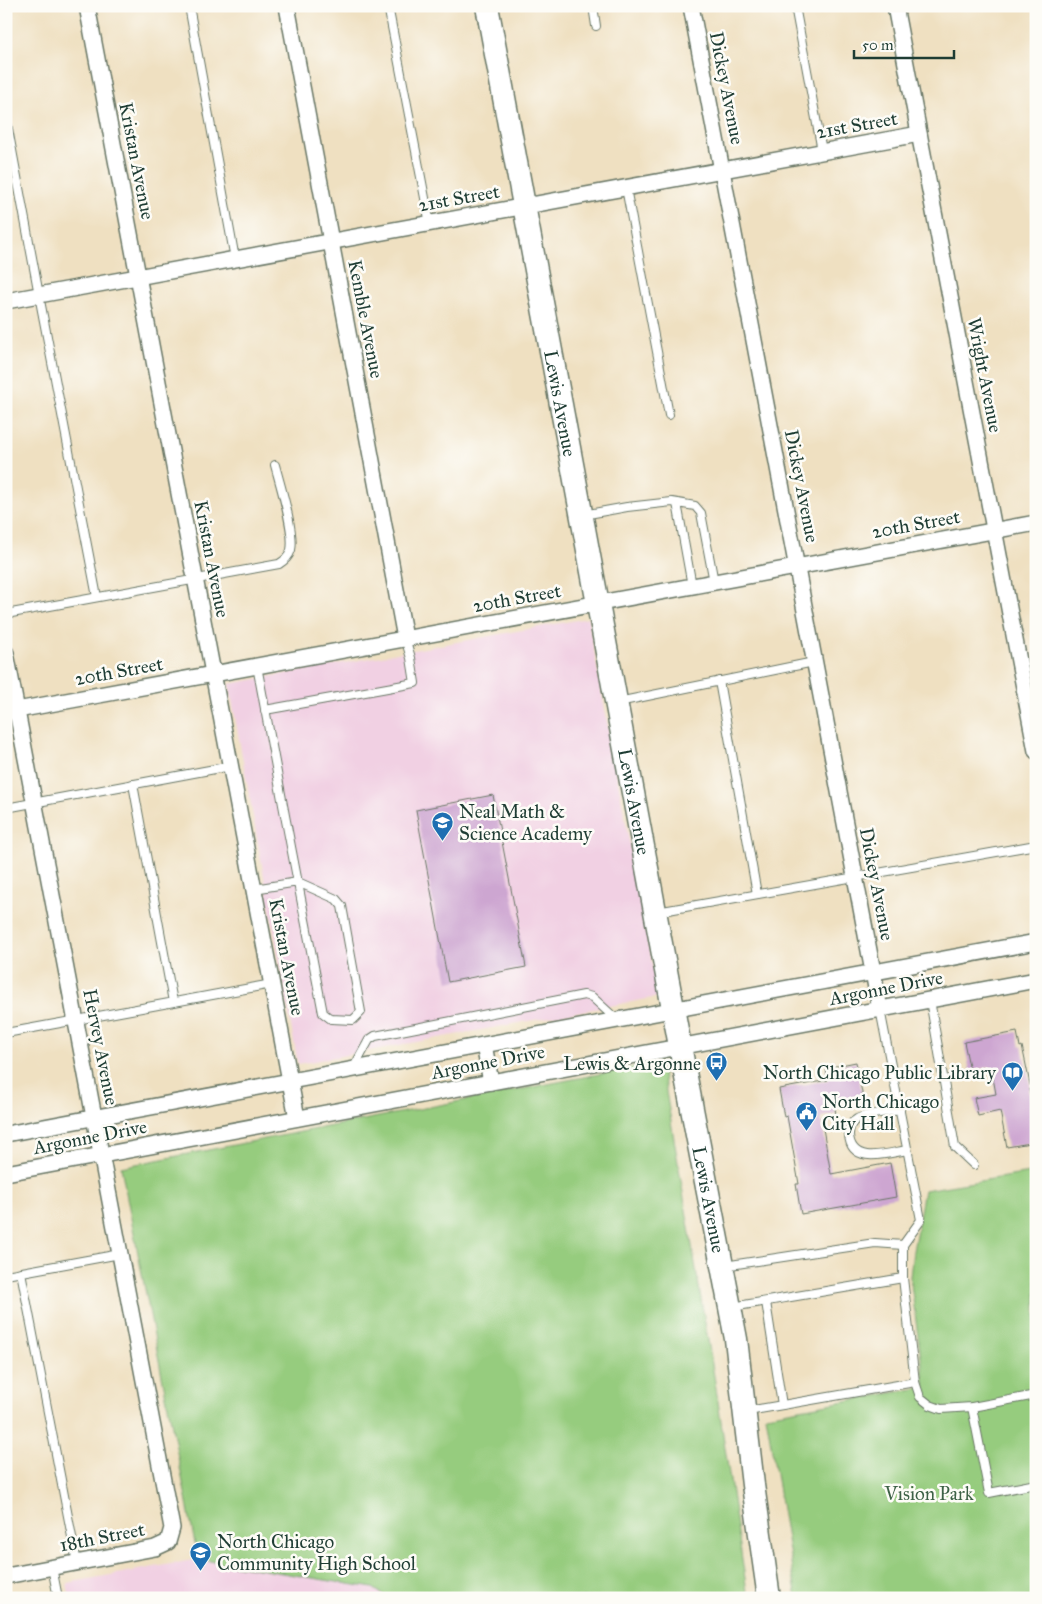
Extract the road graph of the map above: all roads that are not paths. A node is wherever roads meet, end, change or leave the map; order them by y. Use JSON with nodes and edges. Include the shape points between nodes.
{"nodes":[{"id":1,"x":87,"y":6,"type":"edge"},
{"id":2,"x":189,"y":6,"type":"edge"},
{"id":3,"x":287,"y":6,"type":"edge"},
{"id":4,"x":388,"y":6,"type":"edge"},
{"id":5,"x":487,"y":6,"type":"edge"},
{"id":6,"x":593,"y":6,"type":"edge"},
{"id":7,"x":691,"y":6,"type":"edge"},
{"id":8,"x":795,"y":6,"type":"edge"},
{"id":9,"x":895,"y":6,"type":"edge"},
{"id":10,"x":596,"y":26,"type":"dead end"},
{"id":11,"x":6,"y":118,"type":"edge"},
{"id":12,"x":919,"y":134,"type":"junction"},
{"id":13,"x":822,"y":152,"type":"junction"},
{"id":14,"x":722,"y":170,"type":"junction"},
{"id":15,"x":626,"y":188,"type":"junction"},
{"id":16,"x":524,"y":206,"type":"junction"},
{"id":17,"x":430,"y":224,"type":"junction"},
{"id":18,"x":331,"y":242,"type":"junction"},
{"id":19,"x":235,"y":260,"type":"junction"},
{"id":20,"x":138,"y":277,"type":"junction"},
{"id":21,"x":39,"y":295,"type":"junction"},
{"id":22,"x":6,"y":301,"type":"edge"},
{"id":23,"x":669,"y":415,"type":"dead end"},
{"id":24,"x":275,"y":465,"type":"dead end"},
{"id":25,"x":677,"y":503,"type":"junction"},
{"id":26,"x":581,"y":515,"type":"junction"},
{"id":27,"x":1036,"y":523,"type":"edge"},
{"id":28,"x":994,"y":530,"type":"junction"},
{"id":29,"x":796,"y":567,"type":"junction"},
{"id":30,"x":195,"y":579,"type":"junction"},
{"id":31,"x":714,"y":582,"type":"junction"},
{"id":32,"x":692,"y":586,"type":"junction"},
{"id":33,"x":97,"y":597,"type":"junction"},
{"id":34,"x":598,"y":603,"type":"junction"},
{"id":35,"x":6,"y":614,"type":"edge"},
{"id":36,"x":405,"y":638,"type":"junction"},
{"id":37,"x":6,"y":654,"type":"edge"},
{"id":38,"x":814,"y":662,"type":"junction"},
{"id":39,"x":257,"y":666,"type":"junction"},
{"id":40,"x":213,"y":674,"type":"junction"},
{"id":41,"x":719,"y":681,"type":"junction"},
{"id":42,"x":616,"y":702,"type":"junction"},
{"id":43,"x":265,"y":710,"type":"junction"},
{"id":44,"x":12,"y":711,"type":"edge"},
{"id":45,"x":1036,"y":750,"type":"edge"},
{"id":46,"x":231,"y":766,"type":"junction"},
{"id":47,"x":133,"y":784,"type":"junction"},
{"id":48,"x":34,"y":803,"type":"junction"},
{"id":49,"x":6,"y":808,"type":"edge"},
{"id":50,"x":1036,"y":845,"type":"edge"},
{"id":51,"x":855,"y":877,"type":"junction"},
{"id":52,"x":298,"y":882,"type":"junction"},
{"id":53,"x":254,"y":889,"type":"junction"},
{"id":54,"x":757,"y":894,"type":"junction"},
{"id":55,"x":655,"y":912,"type":"junction"},
{"id":56,"x":1036,"y":942,"type":"edge"},
{"id":57,"x":873,"y":972,"type":"junction"},
{"id":58,"x":1036,"y":980,"type":"edge"},
{"id":59,"x":272,"y":984,"type":"junction"},
{"id":60,"x":930,"y":1000,"type":"junction"},
{"id":61,"x":173,"y":1002,"type":"junction"},
{"id":62,"x":880,"y":1009,"type":"junction"},
{"id":63,"x":674,"y":1010,"type":"junction"},
{"id":64,"x":76,"y":1020,"type":"junction"},
{"id":65,"x":617,"y":1020,"type":"junction"},
{"id":66,"x":6,"y":1033,"type":"edge"},
{"id":67,"x":484,"y":1045,"type":"junction"},
{"id":68,"x":680,"y":1046,"type":"junction"},
{"id":69,"x":352,"y":1070,"type":"junction"},
{"id":70,"x":290,"y":1081,"type":"junction"},
{"id":71,"x":491,"y":1082,"type":"junction"},
{"id":72,"x":900,"y":1110,"type":"junction"},
{"id":73,"x":94,"y":1118,"type":"junction"},
{"id":74,"x":297,"y":1118,"type":"junction"},
{"id":75,"x":6,"y":1134,"type":"edge"},
{"id":76,"x":907,"y":1150,"type":"junction"},
{"id":77,"x":101,"y":1155,"type":"junction"},
{"id":78,"x":974,"y":1165,"type":"dead end"},
{"id":79,"x":6,"y":1173,"type":"edge"},
{"id":80,"x":903,"y":1245,"type":"junction"},
{"id":81,"x":120,"y":1254,"type":"junction"},
{"id":82,"x":722,"y":1266,"type":"junction"},
{"id":83,"x":20,"y":1272,"type":"junction"},
{"id":84,"x":6,"y":1275,"type":"edge"},
{"id":85,"x":902,"y":1278,"type":"junction"},
{"id":86,"x":766,"y":1302,"type":"junction"},
{"id":87,"x":730,"y":1308,"type":"junction"},
{"id":88,"x":915,"y":1382,"type":"junction"},
{"id":89,"x":1036,"y":1395,"type":"edge"},
{"id":90,"x":782,"y":1405,"type":"junction"},
{"id":91,"x":972,"y":1407,"type":"junction"},
{"id":92,"x":745,"y":1411,"type":"junction"},
{"id":93,"x":1036,"y":1484,"type":"edge"},
{"id":94,"x":168,"y":1506,"type":"joint"},
{"id":95,"x":78,"y":1563,"type":"junction"},
{"id":96,"x":52,"y":1567,"type":"junction"},
{"id":97,"x":6,"y":1576,"type":"edge"},
{"id":98,"x":58,"y":1598,"type":"edge"},
{"id":99,"x":769,"y":1598,"type":"edge"}],
"edges":[{"from":1,"to":20,"type":"street","name":"Kristan Avenue"},
{"from":2,"to":19,"type":"lane"},
{"from":3,"to":18,"type":"street","name":"Kemble Avenue"},
{"from":4,"to":17,"type":"lane"},
{"from":5,"to":16,"type":"main road","name":"Lewis Avenue"},
{"from":6,"to":10,"type":"lane"},
{"from":7,"to":14,"type":"street","name":"Dickey Avenue"},
{"from":8,"to":13,"type":"lane"},
{"from":9,"to":12,"type":"street","name":"Wright Avenue"},
{"from":11,"to":21,"type":"lane"},
{"from":12,"to":13,"type":"street","name":"21st Street"},
{"from":12,"to":28,"type":"street","name":"Wright Avenue"},
{"from":13,"to":14,"type":"street","name":"21st Street"},
{"from":14,"to":15,"type":"street","name":"21st Street"},
{"from":14,"to":29,"type":"street","name":"Dickey Avenue"},
{"from":15,"to":16,"type":"street","name":"21st Street"},
{"from":15,"to":23,"type":"lane"},
{"from":16,"to":17,"type":"street","name":"21st Street"},
{"from":16,"to":26,"type":"main road","name":"Lewis Avenue"},
{"from":17,"to":18,"type":"street","name":"21st Street"},
{"from":18,"to":19,"type":"street","name":"21st Street"},
{"from":18,"to":36,"type":"street","name":"Kemble Avenue"},
{"from":19,"to":20,"type":"street","name":"21st Street"},
{"from":20,"to":21,"type":"street","name":"21st Street"},
{"from":20,"to":30,"type":"street","name":"Kristan Avenue"},
{"from":21,"to":22,"type":"street","name":"21st Street"},
{"from":21,"to":33,"type":"lane"},
{"from":24,"to":30,"type":"lane","via":[[292,541],[287,558],[271,566]]},
{"from":25,"to":26,"type":"lane"},
{"from":25,"to":31,"type":"lane","via":[[695,506],[701,513]]},
{"from":25,"to":32,"type":"lane"},
{"from":26,"to":34,"type":"main road","name":"Lewis Avenue"},
{"from":27,"to":28,"type":"street","name":"20th Street"},
{"from":28,"to":29,"type":"street","name":"20th Street"},
{"from":28,"to":45,"type":"street","name":"Wright Avenue"},
{"from":29,"to":31,"type":"street","name":"20th Street"},
{"from":29,"to":38,"type":"street","name":"Dickey Avenue"},
{"from":30,"to":33,"type":"lane"},
{"from":30,"to":40,"type":"street","name":"Kristan Avenue"},
{"from":31,"to":32,"type":"street","name":"20th Street"},
{"from":32,"to":34,"type":"street","name":"20th Street"},
{"from":33,"to":35,"type":"lane"},
{"from":34,"to":36,"type":"street","name":"20th Street"},
{"from":34,"to":42,"type":"main road","name":"Lewis Avenue"},
{"from":36,"to":39,"type":"street","name":"20th Street"},
{"from":36,"to":43,"type":"lane","via":[[415,683]]},
{"from":37,"to":44,"type":"street","name":"Hervey Avenue"},
{"from":38,"to":41,"type":"lane"},
{"from":38,"to":51,"type":"street","name":"Dickey Avenue"},
{"from":39,"to":40,"type":"street","name":"20th Street"},
{"from":39,"to":43,"type":"lane"},
{"from":40,"to":44,"type":"street","name":"20th Street"},
{"from":40,"to":46,"type":"street","name":"Kristan Avenue"},
{"from":41,"to":42,"type":"lane"},
{"from":41,"to":54,"type":"lane"},
{"from":42,"to":55,"type":"main road","name":"Lewis Avenue"},
{"from":43,"to":52,"type":"lane"},
{"from":44,"to":48,"type":"street","name":"Hervey Avenue"},
{"from":46,"to":47,"type":"lane"},
{"from":46,"to":53,"type":"street","name":"Kristan Avenue"},
{"from":47,"to":48,"type":"lane"},
{"from":47,"to":61,"type":"lane"},
{"from":48,"to":49,"type":"lane"},
{"from":48,"to":64,"type":"street","name":"Hervey Avenue"},
{"from":50,"to":51,"type":"lane"},
{"from":51,"to":54,"type":"lane"},
{"from":51,"to":57,"type":"street","name":"Dickey Avenue"},
{"from":52,"to":52,"type":"lane","via":[[323,1013],[331,1019],[354,1020],[361,1012],[342,906],[336,899]]},
{"from":52,"to":53,"type":"lane"},
{"from":53,"to":59,"type":"street","name":"Kristan Avenue"},
{"from":54,"to":55,"type":"lane"},
{"from":55,"to":63,"type":"main road","name":"Lewis Avenue"},
{"from":56,"to":57,"type":"street","name":"Argonne Drive"},
{"from":57,"to":62,"type":"street","name":"Dickey Avenue"},
{"from":57,"to":63,"type":"street","name":"Argonne Drive"},
{"from":58,"to":60,"type":"street","name":"Argonne Drive"},
{"from":59,"to":61,"type":"lane"},
{"from":59,"to":70,"type":"street","name":"Kristan Avenue"},
{"from":60,"to":62,"type":"street","name":"Argonne Drive"},
{"from":60,"to":78,"type":"lane","via":[[955,1146]]},
{"from":61,"to":64,"type":"lane"},
{"from":62,"to":68,"type":"street","name":"Argonne Drive"},
{"from":62,"to":72,"type":"lane"},
{"from":63,"to":65,"type":"street","name":"Argonne Drive"},
{"from":63,"to":68,"type":"main road","name":"Lewis Avenue"},
{"from":64,"to":66,"type":"lane"},
{"from":64,"to":73,"type":"street","name":"Hervey Avenue"},
{"from":65,"to":67,"type":"street","name":"Argonne Drive"},
{"from":65,"to":69,"type":"lane","via":[[592,997],[584,995],[375,1036],[369,1040]]},
{"from":67,"to":69,"type":"street","name":"Argonne Drive"},
{"from":67,"to":71,"type":"street"},
{"from":68,"to":71,"type":"street","name":"Argonne Drive"},
{"from":68,"to":82,"type":"main road","name":"Lewis Avenue"},
{"from":69,"to":70,"type":"street","name":"Argonne Drive"},
{"from":70,"to":73,"type":"street","name":"Argonne Drive"},
{"from":70,"to":74,"type":"street","name":"Kristan Avenue"},
{"from":71,"to":74,"type":"street","name":"Argonne Drive"},
{"from":72,"to":76,"type":"lane"},
{"from":72,"to":76,"type":"lane","via":[[858,1118],[849,1130],[849,1138],[853,1148],[868,1156]]},
{"from":73,"to":75,"type":"street","name":"Argonne Drive"},
{"from":73,"to":77,"type":"street","name":"Hervey Avenue"},
{"from":74,"to":77,"type":"street","name":"Argonne Drive"},
{"from":76,"to":80,"type":"lane","via":[[920,1220]]},
{"from":77,"to":79,"type":"street","name":"Argonne Drive"},
{"from":77,"to":81,"type":"street","name":"Hervey Avenue"},
{"from":80,"to":82,"type":"lane","via":[[875,1243]]},
{"from":80,"to":85,"type":"lane"},
{"from":81,"to":83,"type":"lane"},
{"from":81,"to":94,"type":"street","name":"Hervey Avenue"},
{"from":82,"to":87,"type":"main road","name":"Lewis Avenue"},
{"from":83,"to":84,"type":"lane"},
{"from":83,"to":95,"type":"lane"},
{"from":85,"to":86,"type":"lane"},
{"from":85,"to":88,"type":"lane"},
{"from":86,"to":87,"type":"lane"},
{"from":86,"to":90,"type":"lane"},
{"from":87,"to":92,"type":"main road","name":"Lewis Avenue"},
{"from":88,"to":90,"type":"lane"},
{"from":88,"to":91,"type":"lane","via":[[920,1397],[930,1405],[941,1409]]},
{"from":89,"to":91,"type":"lane"},
{"from":90,"to":92,"type":"lane"},
{"from":91,"to":93,"type":"lane","via":[[989,1493]]},
{"from":92,"to":99,"type":"main road","name":"Lewis Avenue"},
{"from":94,"to":95,"type":"street","name":"18th Street","via":[[172,1528],[168,1542],[155,1548]]},
{"from":95,"to":96,"type":"street","name":"18th Street"},
{"from":96,"to":97,"type":"street","name":"18th Street"},
{"from":96,"to":98,"type":"lane"}]}
